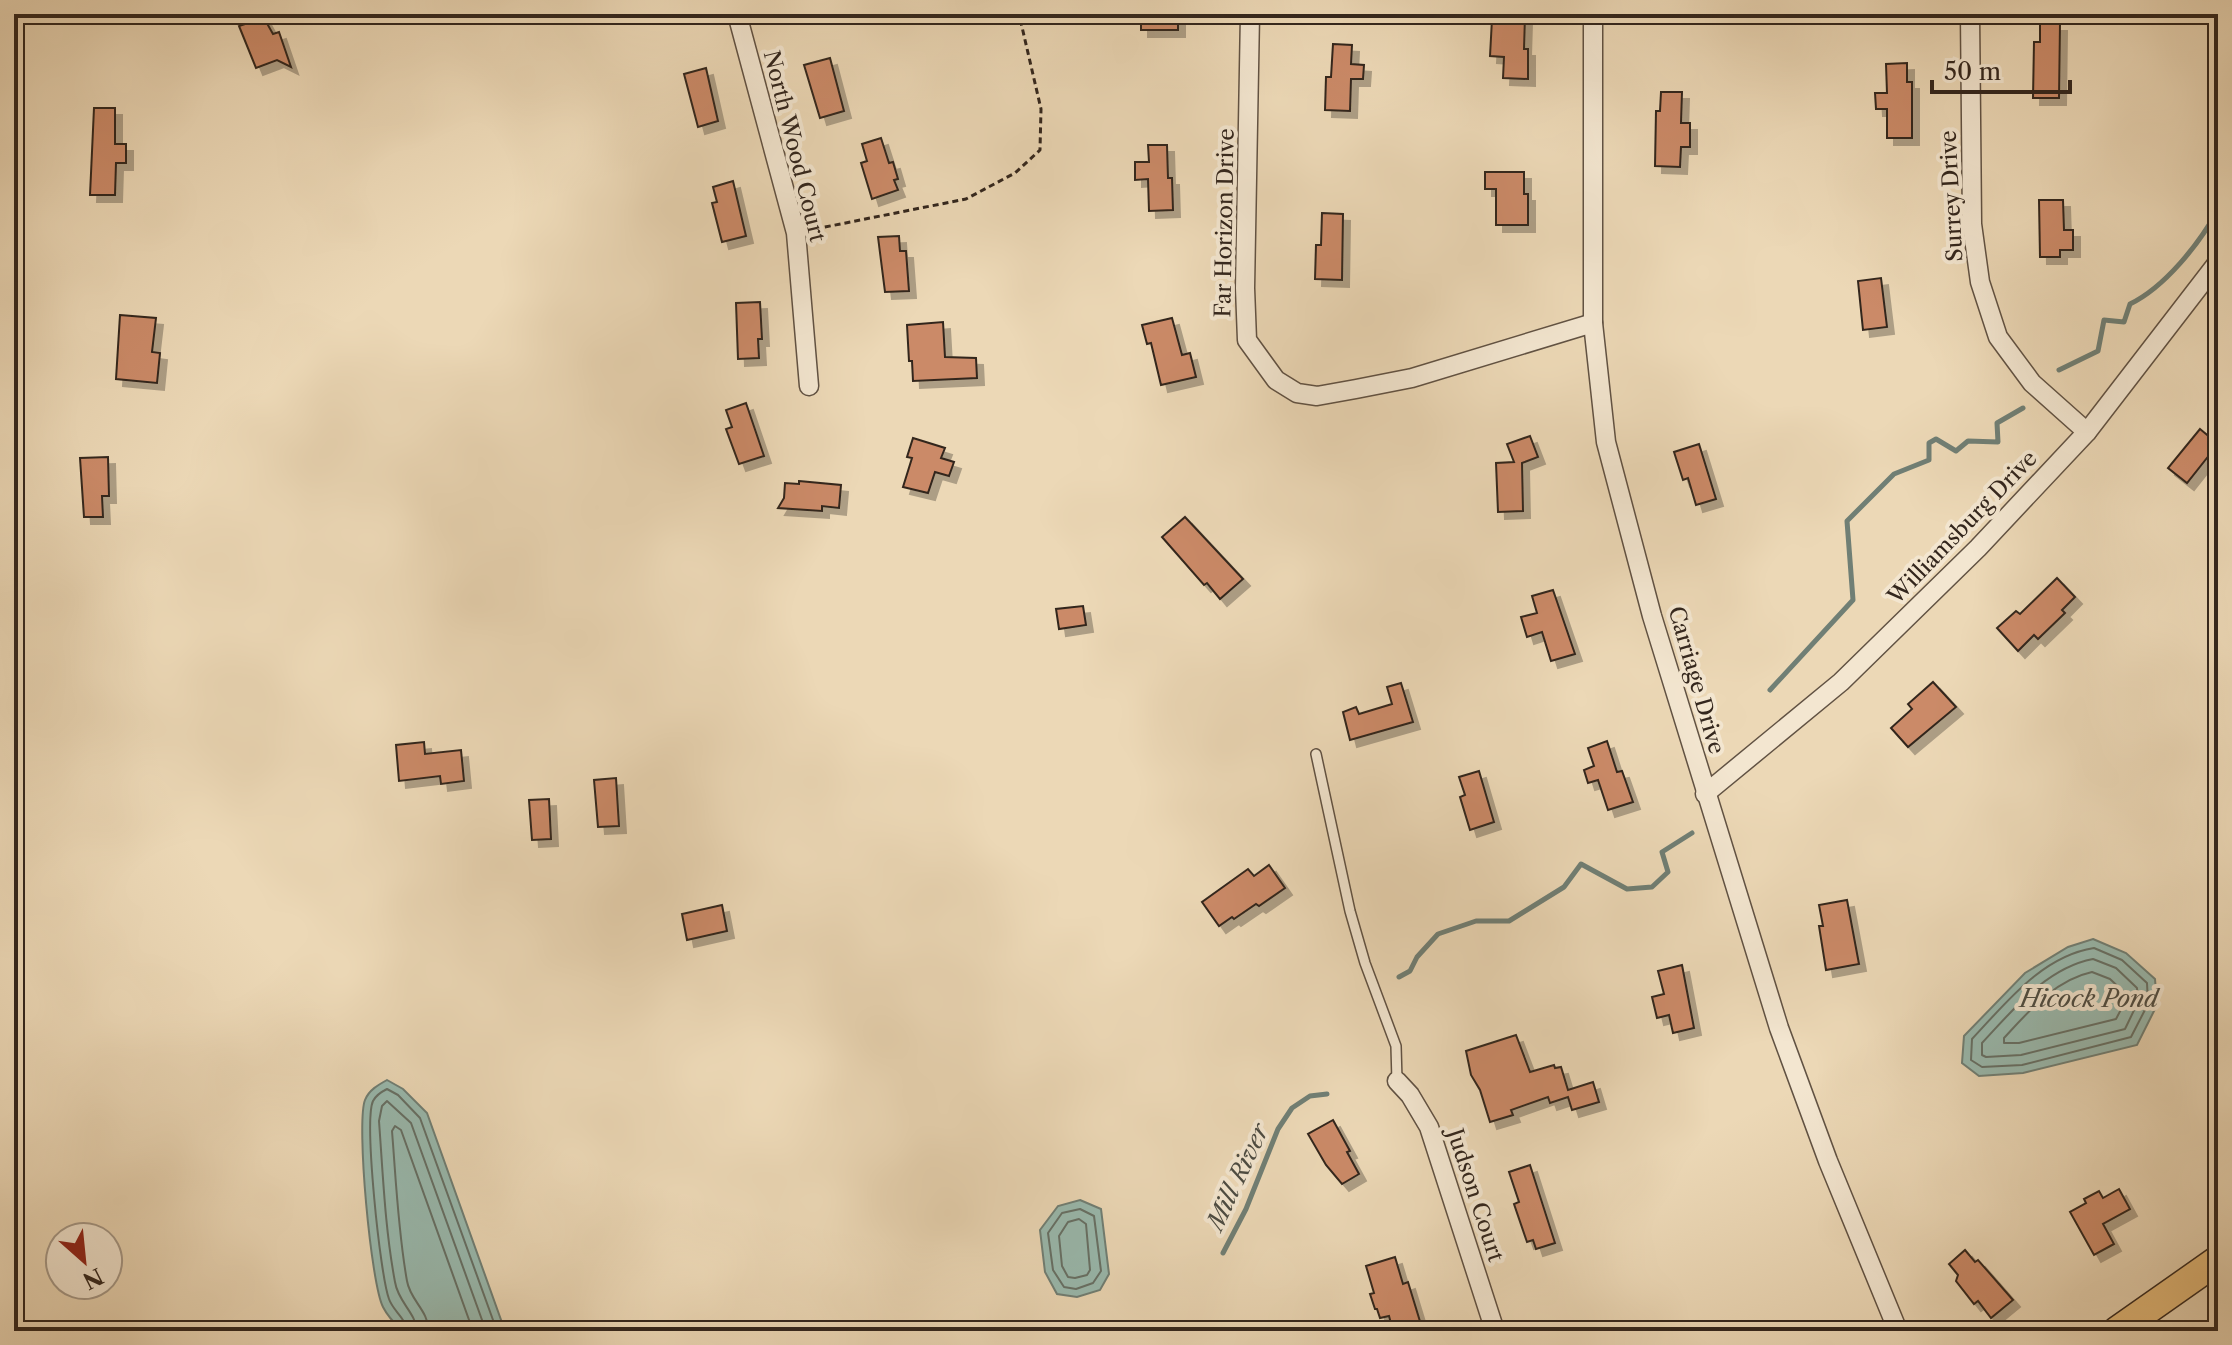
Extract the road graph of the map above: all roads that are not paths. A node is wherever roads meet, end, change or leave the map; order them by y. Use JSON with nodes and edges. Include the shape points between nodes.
{"nodes":[{"id":1,"x":737,"y":14,"type":"edge"},
{"id":2,"x":1250,"y":14,"type":"edge"},
{"id":3,"x":1593,"y":14,"type":"edge"},
{"id":4,"x":1970,"y":14,"type":"edge"},
{"id":5,"x":2218,"y":262,"type":"edge"},
{"id":6,"x":1593,"y":323,"type":"junction"},
{"id":7,"x":809,"y":386,"type":"dead end"},
{"id":8,"x":2087,"y":432,"type":"junction"},
{"id":9,"x":14,"y":605,"type":"edge"},
{"id":10,"x":1316,"y":754,"type":"dead end"},
{"id":11,"x":1705,"y":794,"type":"junction"},
{"id":12,"x":14,"y":837,"type":"edge"},
{"id":13,"x":1397,"y":1081,"type":"joint"},
{"id":14,"x":2218,"y":1260,"type":"edge"},
{"id":15,"x":1495,"y":1331,"type":"edge"},
{"id":16,"x":1898,"y":1331,"type":"edge"},
{"id":17,"x":2117,"y":1331,"type":"edge"}],
"edges":[{"from":1,"to":7,"type":"street","name":"North Wood Court","via":[[796,233]]},
{"from":2,"to":6,"type":"street","name":"Far Horizon Drive","via":[[1247,340],[1276,380],[1297,393],[1317,396],[1356,389],[1412,378]]},
{"from":3,"to":6,"type":"street","name":"Carriage Drive"},
{"from":4,"to":8,"type":"street","name":"Surrey Drive","via":[[1972,224],[1980,282],[1998,337],[2032,383]]},
{"from":5,"to":8,"type":"street","name":"Williamsburg Drive"},
{"from":6,"to":11,"type":"street","name":"Carriage Drive","via":[[1606,442]]},
{"from":8,"to":11,"type":"street","name":"Williamsburg Drive","via":[[1841,682]]},
{"from":9,"to":12,"type":"street"},
{"from":10,"to":13,"type":"lane","via":[[1350,911],[1396,1046]]},
{"from":11,"to":16,"type":"street","name":"Carriage Drive","via":[[1779,1028]]},
{"from":13,"to":15,"type":"street","name":"Judson Court","via":[[1429,1127]]},
{"from":14,"to":17,"type":"main road"}]}
